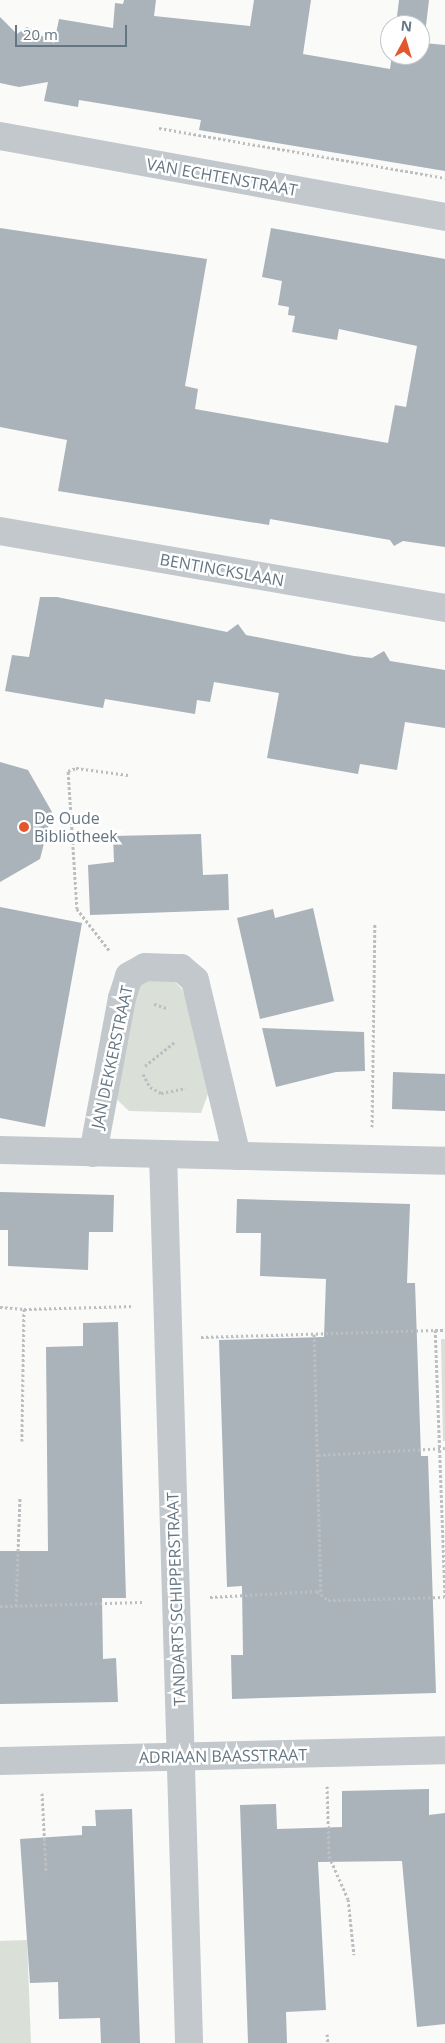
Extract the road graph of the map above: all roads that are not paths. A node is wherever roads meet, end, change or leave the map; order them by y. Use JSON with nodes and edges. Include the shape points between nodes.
{"nodes":[{"id":1,"x":0,"y":136,"type":"edge"},
{"id":2,"x":445,"y":217,"type":"edge"},
{"id":3,"x":0,"y":531,"type":"edge"},
{"id":4,"x":445,"y":608,"type":"edge"},
{"id":5,"x":0,"y":1150,"type":"edge"},
{"id":6,"x":93,"y":1153,"type":"junction"},
{"id":7,"x":163,"y":1154,"type":"junction"},
{"id":8,"x":237,"y":1156,"type":"junction"},
{"id":9,"x":445,"y":1161,"type":"edge"},
{"id":10,"x":445,"y":1750,"type":"edge"},
{"id":11,"x":180,"y":1757,"type":"junction"},
{"id":12,"x":0,"y":1761,"type":"edge"},
{"id":13,"x":189,"y":2043,"type":"edge"}],
"edges":[{"from":1,"to":2,"type":"street","name":"VAN ECHTENSTRAAT"},
{"from":3,"to":4,"type":"street","name":"BENTINCKSLAAN"},
{"from":5,"to":6,"type":"street","name":"JAN DEKKERSTRAAT"},
{"from":6,"to":7,"type":"street","name":"JAN DEKKERSTRAAT"},
{"from":6,"to":8,"type":"street","name":"JAN DEKKERSTRAAT","via":[[126,987],[145,967],[180,968],[195,980]]},
{"from":7,"to":8,"type":"street","name":"JAN DEKKERSTRAAT"},
{"from":7,"to":11,"type":"street","name":"TANDARTS SCHIPPERSTRAAT"},
{"from":8,"to":9,"type":"street","name":"JAN DEKKERSTRAAT"},
{"from":10,"to":11,"type":"street","name":"ADRIAAN BAASSTRAAT"},
{"from":11,"to":12,"type":"street","name":"ADRIAAN BAASSTRAAT"},
{"from":11,"to":13,"type":"street","name":"TANDARTS SCHIPPERSTRAAT"}]}
